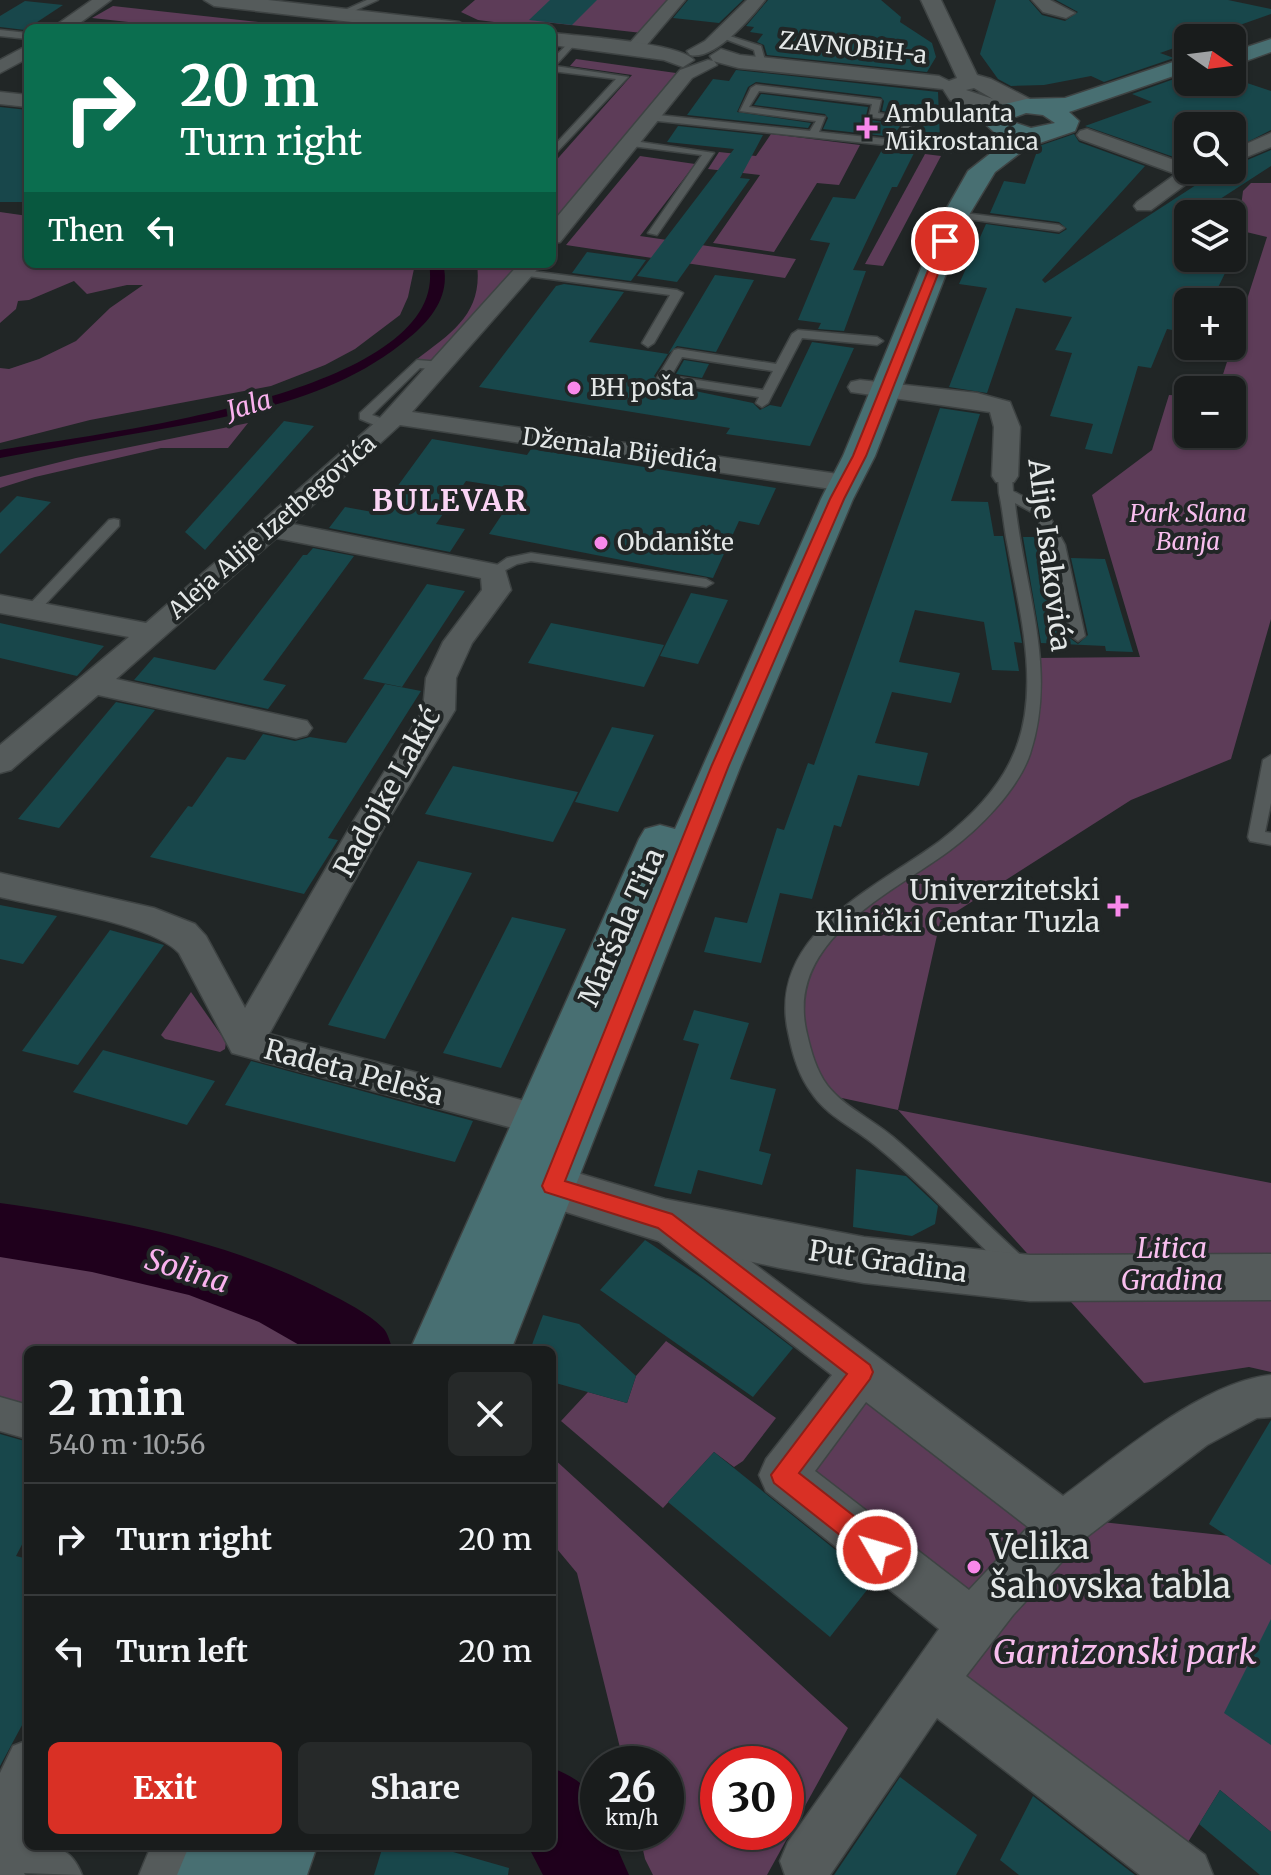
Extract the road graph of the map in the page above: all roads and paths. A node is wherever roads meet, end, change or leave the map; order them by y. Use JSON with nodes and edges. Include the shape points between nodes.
{"nodes":[{"id":1,"x":103,"y":0,"type":"edge"},
{"id":2,"x":214,"y":0,"type":"edge"},
{"id":3,"x":374,"y":0,"type":"edge"},
{"id":4,"x":677,"y":0,"type":"edge"},
{"id":5,"x":757,"y":0,"type":"edge"},
{"id":6,"x":931,"y":0,"type":"edge"},
{"id":7,"x":1040,"y":0,"type":"edge"},
{"id":8,"x":1066,"y":13,"type":"dead end"},
{"id":9,"x":345,"y":15,"type":"junction"},
{"id":10,"x":66,"y":24,"type":"edge"},
{"id":11,"x":402,"y":24,"type":"edge"},
{"id":12,"x":0,"y":33,"type":"edge"},
{"id":13,"x":24,"y":36,"type":"edge"},
{"id":14,"x":1271,"y":36,"type":"edge"},
{"id":15,"x":563,"y":40,"type":"edge"},
{"id":16,"x":1246,"y":44,"type":"edge"},
{"id":17,"x":1271,"y":45,"type":"edge"},
{"id":18,"x":633,"y":50,"type":"junction"},
{"id":19,"x":24,"y":53,"type":"edge"},
{"id":20,"x":1246,"y":54,"type":"edge"},
{"id":21,"x":708,"y":57,"type":"junction"},
{"id":22,"x":556,"y":67,"type":"edge"},
{"id":23,"x":0,"y":68,"type":"edge"},
{"id":24,"x":1174,"y":69,"type":"edge"},
{"id":25,"x":829,"y":71,"type":"junction"},
{"id":26,"x":1174,"y":80,"type":"edge"},
{"id":27,"x":960,"y":82,"type":"junction"},
{"id":28,"x":815,"y":94,"type":"junction"},
{"id":29,"x":0,"y":98,"type":"edge"},
{"id":30,"x":24,"y":103,"type":"edge"},
{"id":31,"x":24,"y":105,"type":"edge"},
{"id":32,"x":0,"y":108,"type":"edge"},
{"id":33,"x":649,"y":117,"type":"junction"},
{"id":34,"x":1042,"y":123,"type":"junction"},
{"id":35,"x":813,"y":134,"type":"junction"},
{"id":36,"x":1271,"y":139,"type":"edge"},
{"id":37,"x":627,"y":143,"type":"junction"},
{"id":38,"x":899,"y":143,"type":"junction"},
{"id":39,"x":951,"y":149,"type":"dead end"},
{"id":40,"x":556,"y":150,"type":"edge"},
{"id":41,"x":1246,"y":151,"type":"edge"},
{"id":42,"x":1144,"y":206,"type":"dead end"},
{"id":43,"x":944,"y":214,"type":"junction"},
{"id":44,"x":1059,"y":228,"type":"dead end"},
{"id":45,"x":556,"y":232,"type":"edge"},
{"id":46,"x":653,"y":233,"type":"dead end"},
{"id":47,"x":527,"y":268,"type":"edge"},
{"id":48,"x":877,"y":341,"type":"junction"},
{"id":49,"x":648,"y":343,"type":"dead end"},
{"id":50,"x":442,"y":366,"type":"junction"},
{"id":51,"x":779,"y":368,"type":"junction"},
{"id":52,"x":873,"y":388,"type":"junction"},
{"id":53,"x":396,"y":416,"type":"junction"},
{"id":54,"x":834,"y":475,"type":"junction"},
{"id":55,"x":1006,"y":485,"type":"junction"},
{"id":56,"x":114,"y":523,"type":"dead end"},
{"id":57,"x":270,"y":528,"type":"junction"},
{"id":58,"x":494,"y":572,"type":"junction"},
{"id":59,"x":706,"y":583,"type":"dead end"},
{"id":60,"x":0,"y":604,"type":"edge"},
{"id":61,"x":32,"y":610,"type":"junction"},
{"id":62,"x":152,"y":633,"type":"junction"},
{"id":63,"x":1078,"y":636,"type":"dead end"},
{"id":64,"x":92,"y":684,"type":"junction"},
{"id":65,"x":296,"y":728,"type":"dead end"},
{"id":66,"x":1271,"y":760,"type":"edge"},
{"id":67,"x":0,"y":762,"type":"edge"},
{"id":68,"x":1271,"y":839,"type":"edge"},
{"id":69,"x":0,"y":885,"type":"edge"},
{"id":70,"x":245,"y":1043,"type":"junction"},
{"id":71,"x":556,"y":1124,"type":"junction"},
{"id":72,"x":533,"y":1181,"type":"junction"},
{"id":73,"x":665,"y":1221,"type":"junction"},
{"id":74,"x":1271,"y":1277,"type":"edge"},
{"id":75,"x":1030,"y":1278,"type":"junction"},
{"id":76,"x":439,"y":1346,"type":"edge"},
{"id":77,"x":485,"y":1346,"type":"edge"},
{"id":78,"x":862,"y":1372,"type":"junction"},
{"id":79,"x":1271,"y":1396,"type":"edge"},
{"id":80,"x":0,"y":1414,"type":"edge"},
{"id":81,"x":24,"y":1421,"type":"edge"},
{"id":82,"x":1063,"y":1525,"type":"junction"},
{"id":83,"x":972,"y":1624,"type":"junction"},
{"id":84,"x":931,"y":1681,"type":"junction"},
{"id":85,"x":24,"y":1769,"type":"edge"},
{"id":86,"x":0,"y":1817,"type":"edge"},
{"id":87,"x":0,"y":1825,"type":"edge"},
{"id":88,"x":24,"y":1845,"type":"edge"},
{"id":89,"x":30,"y":1850,"type":"edge"},
{"id":90,"x":170,"y":1850,"type":"edge"},
{"id":91,"x":222,"y":1850,"type":"edge"},
{"id":92,"x":282,"y":1850,"type":"edge"},
{"id":93,"x":807,"y":1861,"type":"dead end"},
{"id":94,"x":61,"y":1875,"type":"edge"},
{"id":95,"x":160,"y":1875,"type":"edge"},
{"id":96,"x":211,"y":1875,"type":"edge"},
{"id":97,"x":273,"y":1875,"type":"edge"},
{"id":98,"x":1185,"y":1875,"type":"edge"}],
"edges":[{"from":1,"to":10,"type":"street"},
{"from":2,"to":9,"type":"street"},
{"from":3,"to":9,"type":"lane"},
{"from":4,"to":18,"type":"street"},
{"from":5,"to":21,"type":"street"},
{"from":6,"to":27,"type":"street"},
{"from":7,"to":8,"type":"street"},
{"from":9,"to":11,"type":"street"},
{"from":12,"to":13,"type":"lane"},
{"from":14,"to":16,"type":"main road"},
{"from":15,"to":18,"type":"street","name":"ZAVNOBiH-a"},
{"from":17,"to":20,"type":"main road"},
{"from":18,"to":21,"type":"street","name":"ZAVNOBiH-a"},
{"from":19,"to":23,"type":"street"},
{"from":21,"to":25,"type":"street","name":"ZAVNOBiH-a"},
{"from":21,"to":33,"type":"street"},
{"from":22,"to":40,"type":"lane","via":[[623,77]]},
{"from":24,"to":34,"type":"main road","via":[[1068,105]]},
{"from":25,"to":27,"type":"street","name":"ZAVNOBiH-a"},
{"from":25,"to":28,"type":"lane"},
{"from":26,"to":34,"type":"main road"},
{"from":27,"to":34,"type":"street","via":[[994,87]]},
{"from":27,"to":34,"type":"street","via":[[958,95]]},
{"from":28,"to":35,"type":"lane","via":[[756,88],[743,109],[822,119]]},
{"from":28,"to":38,"type":"lane","via":[[878,102],[872,115],[912,119]]},
{"from":29,"to":30,"type":"street"},
{"from":31,"to":32,"type":"street"},
{"from":33,"to":35,"type":"lane"},
{"from":33,"to":37,"type":"street"},
{"from":34,"to":42,"type":"street","via":[[1191,173]]},
{"from":34,"to":43,"type":"main road","name":"Maršala Tita","via":[[986,167]]},
{"from":35,"to":38,"type":"lane"},
{"from":36,"to":41,"type":"street"},
{"from":37,"to":45,"type":"street"},
{"from":37,"to":46,"type":"lane","via":[[709,153]]},
{"from":38,"to":39,"type":"lane"},
{"from":43,"to":44,"type":"lane"},
{"from":43,"to":48,"type":"main road","name":"Maršala Tita"},
{"from":43,"to":52,"type":"main road","name":"Maršala Tita"},
{"from":47,"to":49,"type":"lane","name":"Aleja Alije Izetbegovića","via":[[677,293]]},
{"from":47,"to":50,"type":"street","name":"Aleja Alije Izetbegovića"},
{"from":48,"to":51,"type":"lane","via":[[798,334]]},
{"from":48,"to":52,"type":"main road","name":"Maršala Tita"},
{"from":50,"to":53,"type":"street","name":"Aleja Alije Izetbegovića"},
{"from":50,"to":53,"type":"lane","via":[[417,364],[364,416]]},
{"from":51,"to":51,"type":"lane","via":[[678,353],[663,378],[763,400]]},
{"from":52,"to":54,"type":"main road","name":"Maršala Tita"},
{"from":52,"to":55,"type":"street","name":"Alije Isakovića","via":[[1001,407],[1007,427]]},
{"from":53,"to":54,"type":"street","name":"Džemala Bijedića"},
{"from":53,"to":57,"type":"street","name":"Aleja Alije Izetbegovića"},
{"from":54,"to":71,"type":"main road","name":"Maršala Tita","via":[[715,779]]},
{"from":55,"to":63,"type":"lane","via":[[1040,511],[1058,545]]},
{"from":55,"to":75,"type":"lane","name":"Alije Isakovića","via":[[1034,640],[1032,714],[1020,759],[990,805],[949,845],[844,915],[808,955],[798,979],[796,1025],[808,1069],[823,1094],[889,1145]]},
{"from":56,"to":61,"type":"lane"},
{"from":57,"to":58,"type":"street"},
{"from":57,"to":62,"type":"street","name":"Aleja Alije Izetbegovića"},
{"from":58,"to":59,"type":"lane","via":[[531,557]]},
{"from":58,"to":70,"type":"street","name":"Radojke Lakić","via":[[497,590],[458,642],[442,674],[439,710]]},
{"from":60,"to":61,"type":"street"},
{"from":61,"to":62,"type":"street"},
{"from":62,"to":64,"type":"street","name":"Aleja Alije Izetbegovića"},
{"from":64,"to":65,"type":"street"},
{"from":64,"to":67,"type":"street","name":"Aleja Alije Izetbegovića"},
{"from":66,"to":68,"type":"lane","via":[[1256,837]]},
{"from":69,"to":70,"type":"street","name":"Radeta Peleša","via":[[154,921],[182,933]]},
{"from":70,"to":71,"type":"street","name":"Radeta Peleša"},
{"from":71,"to":72,"type":"main road","name":"Maršala Tita"},
{"from":72,"to":73,"type":"street","name":"Put Gradina"},
{"from":72,"to":76,"type":"main road","name":"Maršala Tita"},
{"from":72,"to":77,"type":"main road","name":"Maršala Tita"},
{"from":73,"to":75,"type":"street","name":"Put Gradina","via":[[864,1260]]},
{"from":73,"to":78,"type":"street"},
{"from":74,"to":75,"type":"street","name":"Put Gradina"},
{"from":78,"to":82,"type":"street"},
{"from":78,"to":83,"type":"street","via":[[783,1475]]},
{"from":79,"to":82,"type":"street","via":[[1251,1398],[1191,1430]]},
{"from":80,"to":81,"type":"street"},
{"from":82,"to":83,"type":"street"},
{"from":83,"to":84,"type":"street"},
{"from":84,"to":93,"type":"street"},
{"from":84,"to":98,"type":"street"},
{"from":85,"to":86,"type":"street"},
{"from":87,"to":88,"type":"street"},
{"from":89,"to":94,"type":"street"},
{"from":90,"to":95,"type":"street"},
{"from":91,"to":96,"type":"main road"},
{"from":92,"to":97,"type":"main road"}]}
